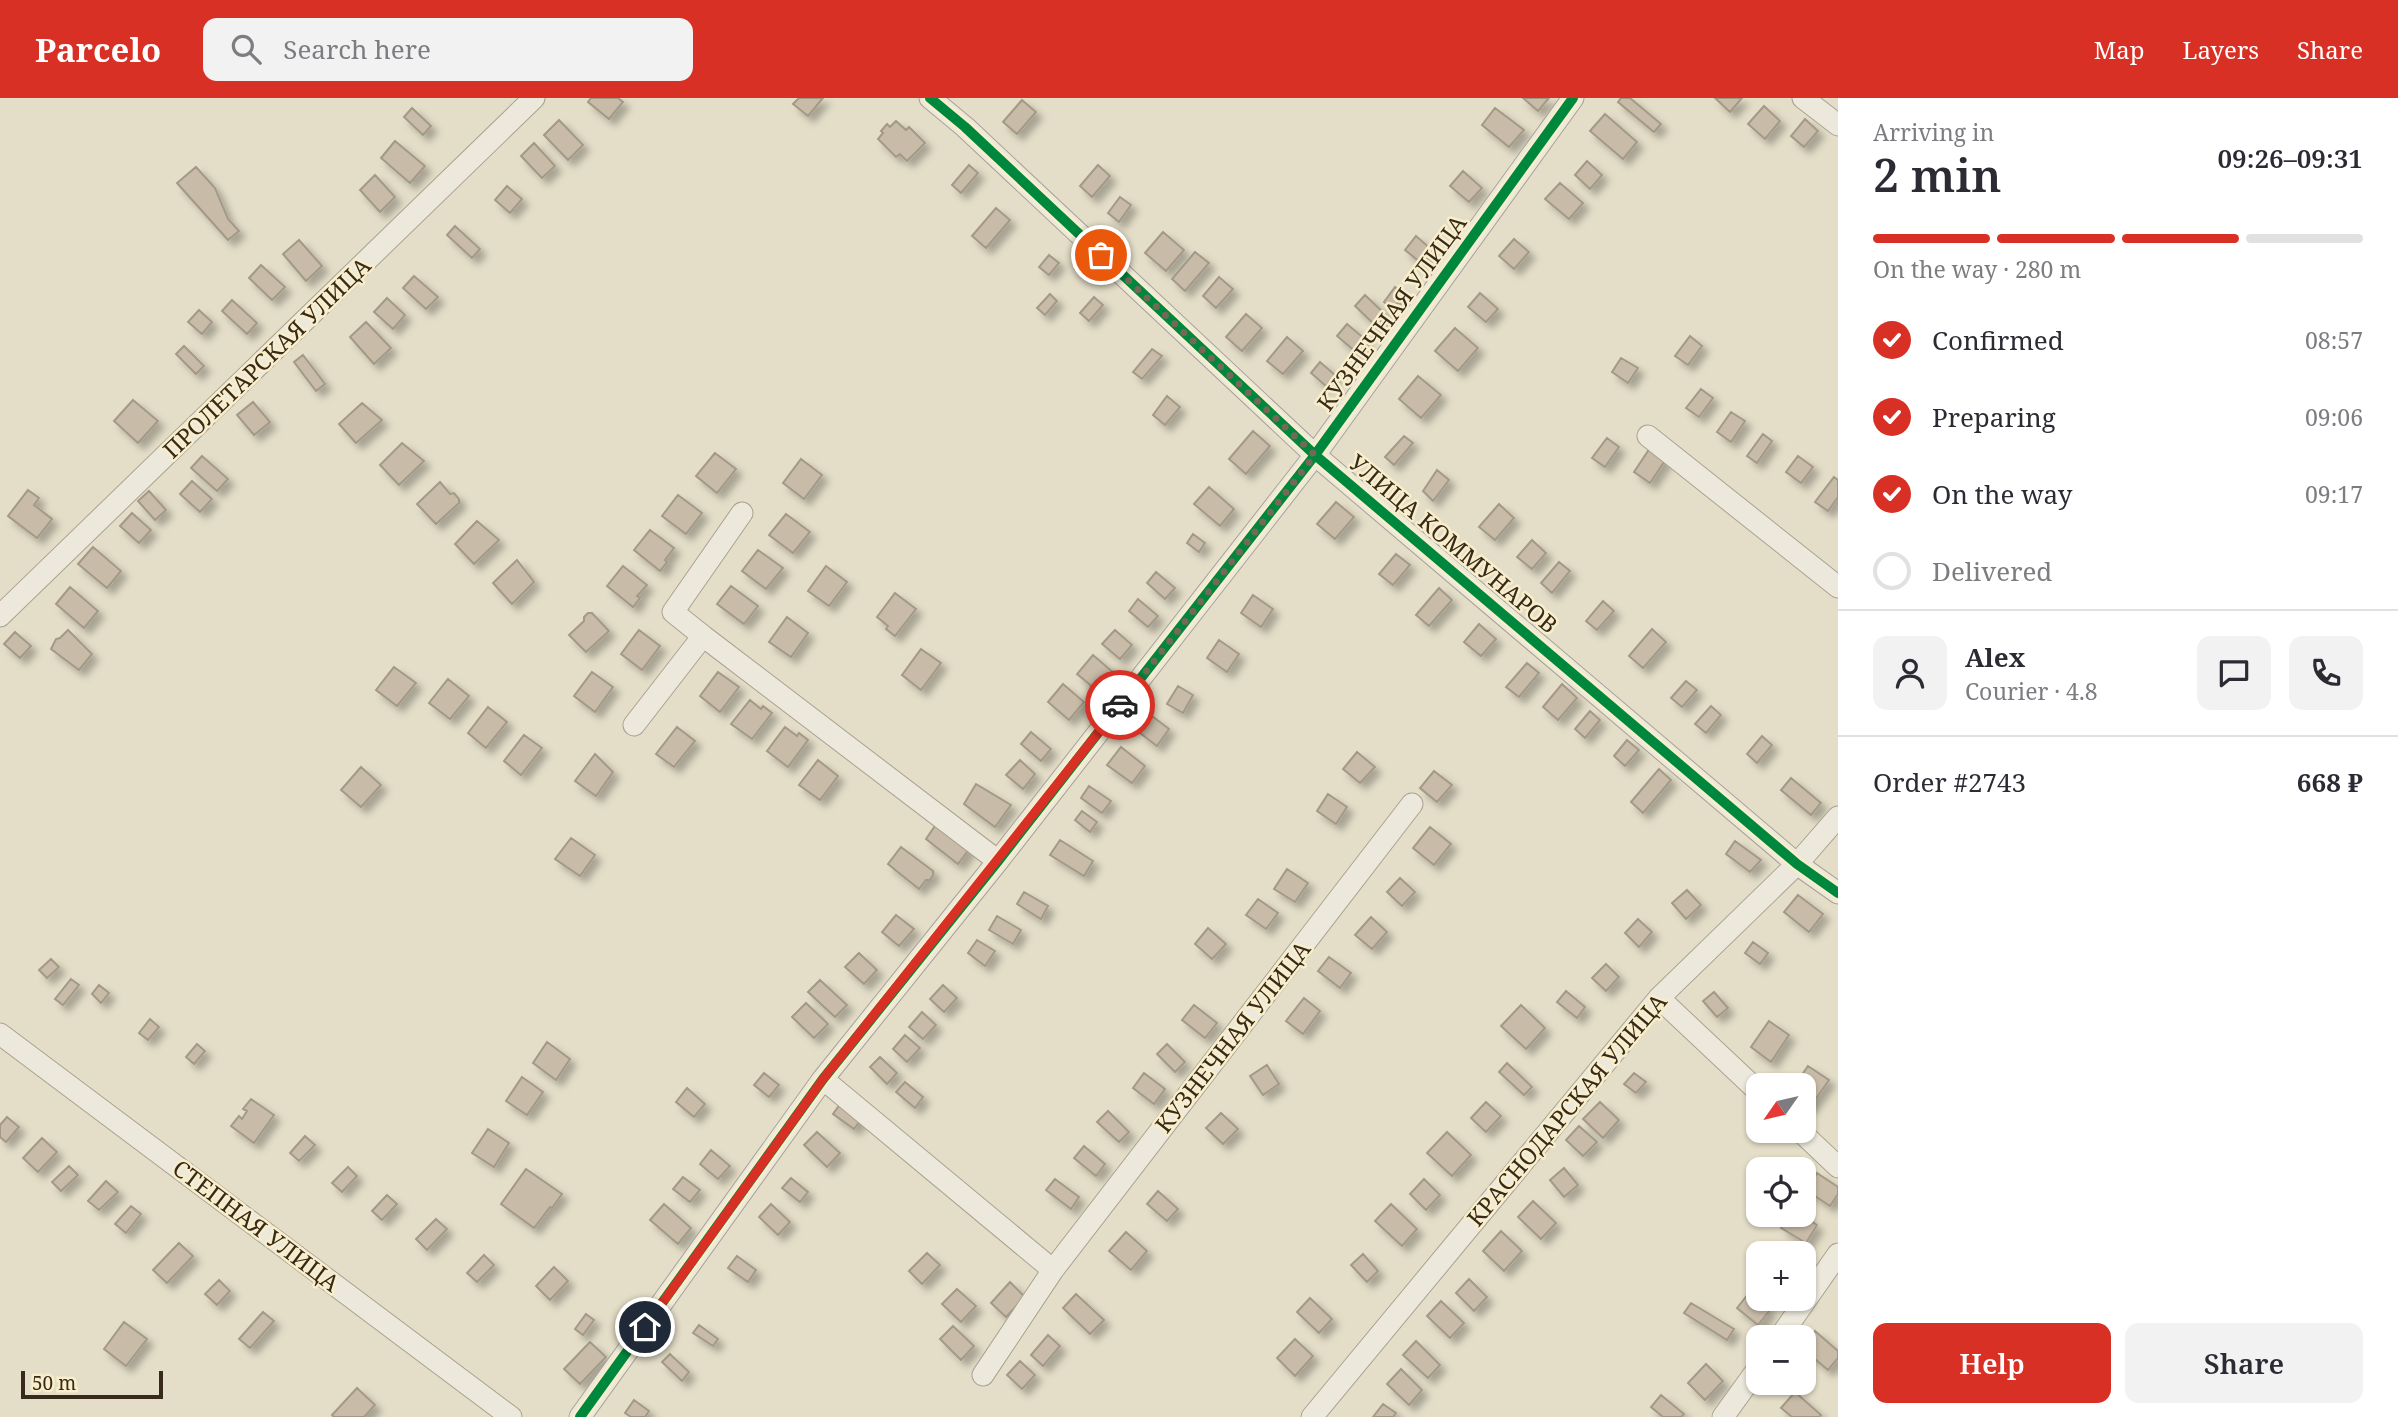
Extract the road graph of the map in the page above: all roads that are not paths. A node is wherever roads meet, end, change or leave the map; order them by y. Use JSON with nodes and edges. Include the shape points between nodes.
{"nodes":[{"id":1,"x":534,"y":98,"type":"edge"},
{"id":2,"x":930,"y":98,"type":"edge"},
{"id":3,"x":1573,"y":98,"type":"edge"},
{"id":4,"x":1803,"y":98,"type":"edge"},
{"id":5,"x":1838,"y":125,"type":"edge"},
{"id":6,"x":1648,"y":436,"type":"dead end"},
{"id":7,"x":1315,"y":455,"type":"junction"},
{"id":8,"x":742,"y":513,"type":"dead end"},
{"id":9,"x":1838,"y":587,"type":"edge"},
{"id":10,"x":0,"y":616,"type":"edge"},
{"id":11,"x":703,"y":636,"type":"junction"},
{"id":12,"x":634,"y":725,"type":"dead end"},
{"id":13,"x":1412,"y":804,"type":"dead end"},
{"id":14,"x":1838,"y":817,"type":"edge"},
{"id":15,"x":998,"y":861,"type":"junction"},
{"id":16,"x":1797,"y":864,"type":"junction"},
{"id":17,"x":1838,"y":893,"type":"edge"},
{"id":18,"x":1659,"y":998,"type":"junction"},
{"id":19,"x":0,"y":1034,"type":"edge"},
{"id":20,"x":823,"y":1079,"type":"junction"},
{"id":21,"x":1746,"y":1081,"type":"edge"},
{"id":22,"x":1813,"y":1143,"type":"edge"},
{"id":23,"x":1838,"y":1167,"type":"edge"},
{"id":24,"x":1838,"y":1254,"type":"edge"},
{"id":25,"x":1054,"y":1270,"type":"junction"},
{"id":26,"x":1788,"y":1325,"type":"edge"},
{"id":27,"x":983,"y":1375,"type":"dead end"},
{"id":28,"x":1746,"y":1386,"type":"edge"},
{"id":29,"x":511,"y":1417,"type":"edge"},
{"id":30,"x":580,"y":1417,"type":"edge"},
{"id":31,"x":1312,"y":1417,"type":"edge"},
{"id":32,"x":1724,"y":1417,"type":"edge"}],
"edges":[{"from":1,"to":10,"type":"street","name":"ПРОЛЕТАРСКАЯ УЛИЦА"},
{"from":2,"to":7,"type":"street","name":"УЛИЦА КОММУНАРОВ"},
{"from":3,"to":7,"type":"street","name":"КУЗНЕЧНАЯ УЛИЦА"},
{"from":4,"to":5,"type":"street"},
{"from":6,"to":9,"type":"street"},
{"from":7,"to":15,"type":"street","name":"КУЗНЕЧНАЯ УЛИЦА"},
{"from":7,"to":16,"type":"street","name":"УЛИЦА КОММУНАРОВ"},
{"from":8,"to":11,"type":"street","via":[[673,612]]},
{"from":11,"to":12,"type":"street"},
{"from":11,"to":15,"type":"street"},
{"from":13,"to":25,"type":"street","name":"КУЗНЕЧНАЯ УЛИЦА"},
{"from":14,"to":16,"type":"street","name":"КРАСНОДАРСКАЯ УЛИЦА"},
{"from":15,"to":20,"type":"street","name":"КУЗНЕЧНАЯ УЛИЦА"},
{"from":16,"to":17,"type":"street","name":"УЛИЦА КОММУНАРОВ"},
{"from":16,"to":18,"type":"street","name":"КРАСНОДАРСКАЯ УЛИЦА"},
{"from":18,"to":21,"type":"street"},
{"from":18,"to":31,"type":"street","name":"КРАСНОДАРСКАЯ УЛИЦА"},
{"from":19,"to":29,"type":"street","name":"СТЕПНАЯ УЛИЦА"},
{"from":20,"to":25,"type":"street"},
{"from":20,"to":30,"type":"street","name":"КУЗНЕЧНАЯ УЛИЦА"},
{"from":22,"to":23,"type":"street"},
{"from":24,"to":26,"type":"street"},
{"from":25,"to":27,"type":"street","name":"КУЗНЕЧНАЯ УЛИЦА"},
{"from":28,"to":32,"type":"street"}]}
